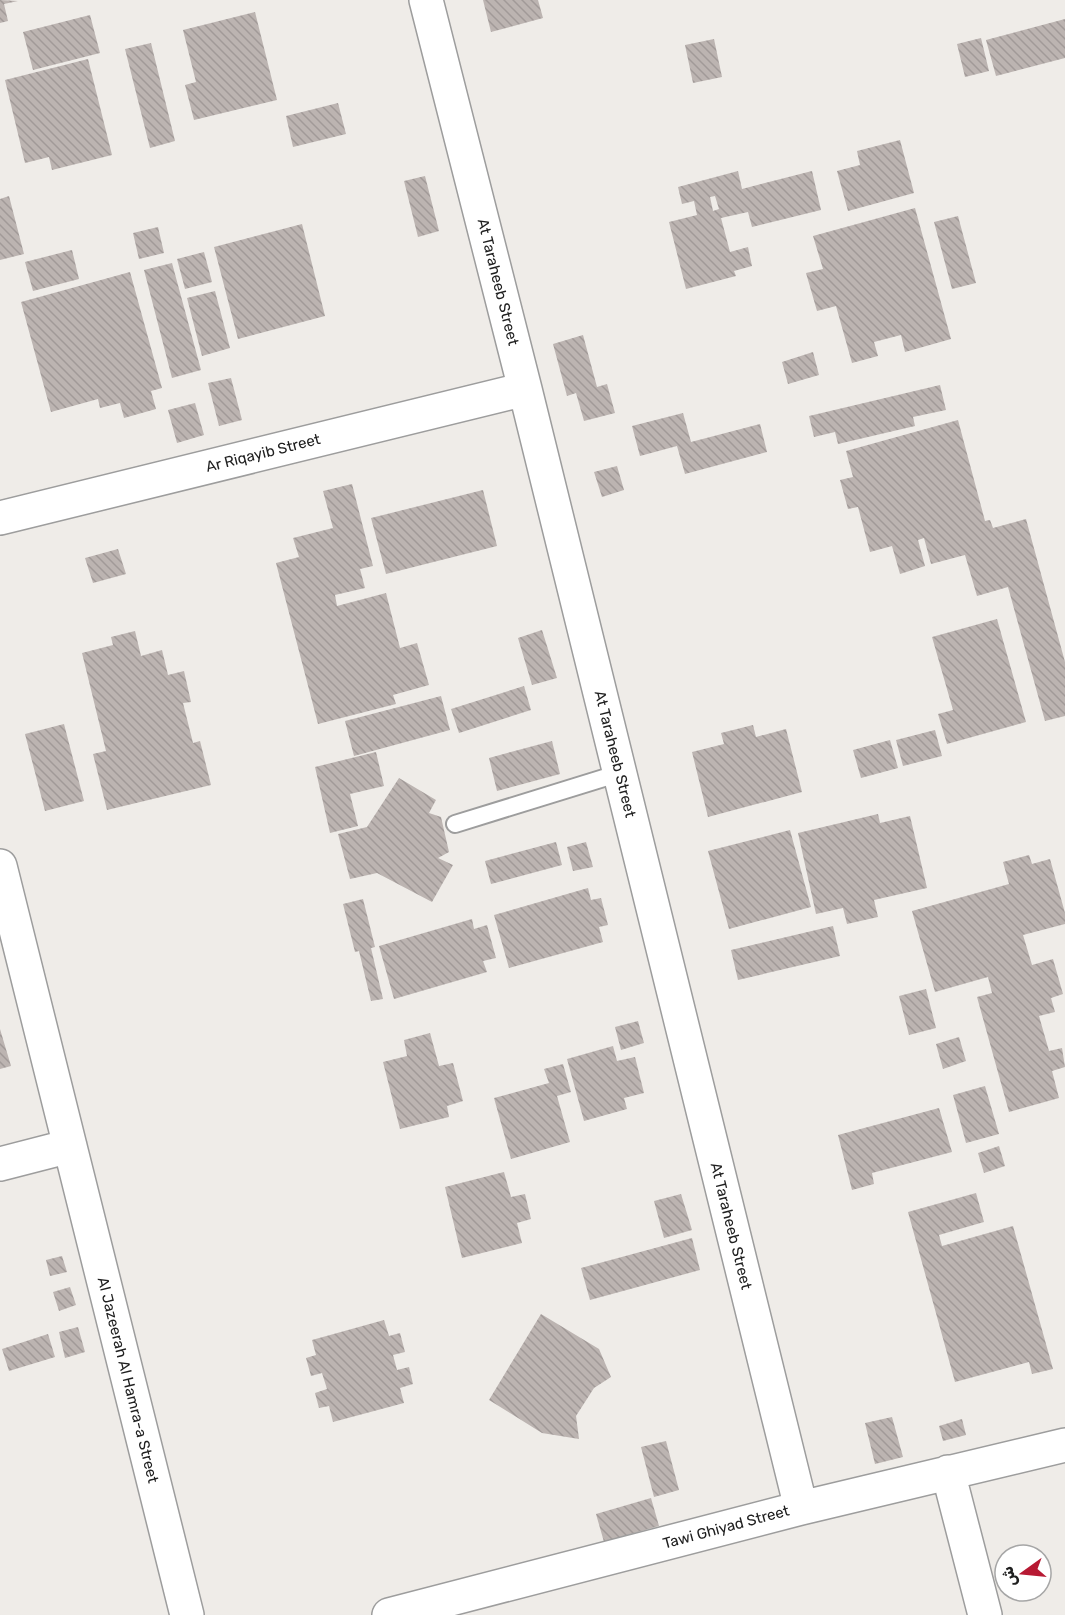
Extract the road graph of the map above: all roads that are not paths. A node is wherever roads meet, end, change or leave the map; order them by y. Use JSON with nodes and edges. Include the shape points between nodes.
{"nodes":[{"id":1,"x":426,"y":0,"type":"edge"},
{"id":2,"x":525,"y":389,"type":"junction"},
{"id":3,"x":0,"y":518,"type":"edge"},
{"id":4,"x":620,"y":773,"type":"junction"},
{"id":5,"x":455,"y":824,"type":"dead end"},
{"id":6,"x":0,"y":866,"type":"edge"},
{"id":7,"x":70,"y":1146,"type":"junction"},
{"id":8,"x":0,"y":1164,"type":"edge"},
{"id":9,"x":1065,"y":1445,"type":"edge"},
{"id":10,"x":948,"y":1472,"type":"junction"},
{"id":11,"x":801,"y":1508,"type":"junction"},
{"id":12,"x":187,"y":1615,"type":"edge"},
{"id":13,"x":389,"y":1615,"type":"edge"},
{"id":14,"x":985,"y":1615,"type":"edge"}],
"edges":[{"from":1,"to":2,"type":"street","name":"At Taraheeb Street"},
{"from":2,"to":3,"type":"street","name":"Ar Riqayib Street"},
{"from":2,"to":4,"type":"street","name":"At Taraheeb Street"},
{"from":4,"to":5,"type":"lane"},
{"from":4,"to":11,"type":"street","name":"At Taraheeb Street"},
{"from":6,"to":7,"type":"street","name":"Al Jazeerah Al Hamra-a Street"},
{"from":7,"to":8,"type":"street"},
{"from":7,"to":12,"type":"street","name":"Al Jazeerah Al Hamra-a Street"},
{"from":9,"to":10,"type":"street","name":"Tawi Ghiyad Street"},
{"from":10,"to":11,"type":"street","name":"Tawi Ghiyad Street"},
{"from":10,"to":14,"type":"street"},
{"from":11,"to":13,"type":"street","name":"Tawi Ghiyad Street"}]}
